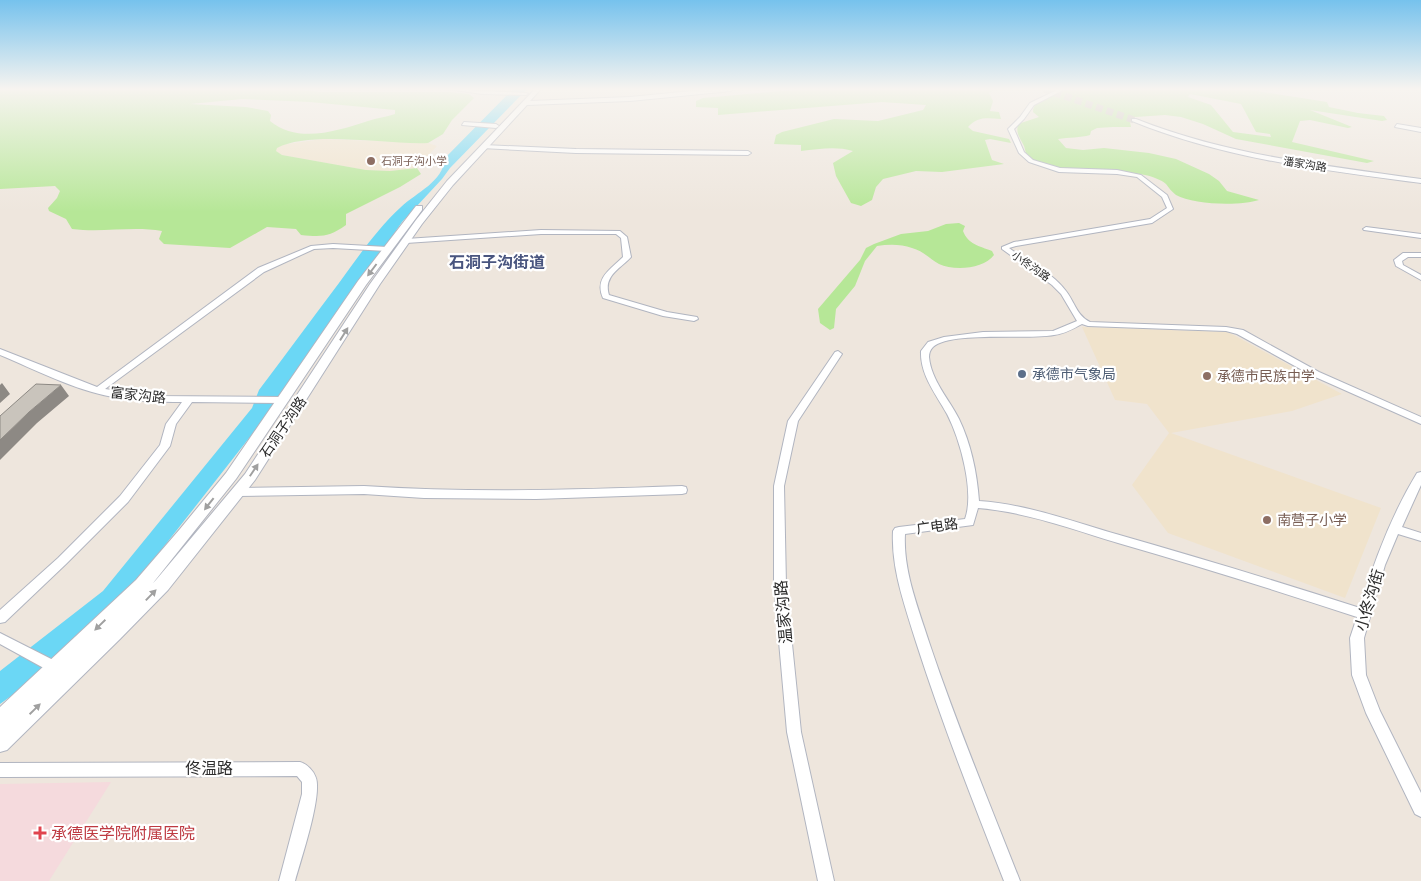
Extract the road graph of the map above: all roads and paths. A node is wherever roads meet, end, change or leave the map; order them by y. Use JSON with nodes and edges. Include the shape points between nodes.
{"nodes":[{"id":1,"x":489,"y":130,"type":"edge"},
{"id":2,"x":498,"y":130,"type":"edge"},
{"id":3,"x":1011,"y":130,"type":"edge"},
{"id":4,"x":1158,"y":130,"type":"edge"},
{"id":5,"x":484,"y":147,"type":"junction"},
{"id":6,"x":748,"y":153,"type":"dead end"},
{"id":7,"x":1421,"y":181,"type":"edge"},
{"id":8,"x":1366,"y":228,"type":"dead end"},
{"id":9,"x":1421,"y":236,"type":"edge"},
{"id":10,"x":406,"y":241,"type":"junction"},
{"id":11,"x":386,"y":249,"type":"junction"},
{"id":12,"x":1421,"y":255,"type":"edge"},
{"id":13,"x":1421,"y":278,"type":"edge"},
{"id":14,"x":694,"y":319,"type":"dead end"},
{"id":15,"x":1081,"y":322,"type":"junction"},
{"id":16,"x":0,"y":352,"type":"edge"},
{"id":17,"x":838,"y":354,"type":"dead end"},
{"id":18,"x":98,"y":390,"type":"junction"},
{"id":19,"x":189,"y":399,"type":"junction"},
{"id":20,"x":281,"y":400,"type":"junction"},
{"id":21,"x":1421,"y":421,"type":"edge"},
{"id":22,"x":1421,"y":476,"type":"edge"},
{"id":23,"x":682,"y":490,"type":"dead end"},
{"id":24,"x":238,"y":492,"type":"junction"},
{"id":25,"x":974,"y":504,"type":"junction"},
{"id":26,"x":1395,"y":529,"type":"junction"},
{"id":27,"x":1421,"y":537,"type":"edge"},
{"id":28,"x":1364,"y":614,"type":"junction"},
{"id":29,"x":0,"y":618,"type":"edge"},
{"id":30,"x":0,"y":638,"type":"edge"},
{"id":31,"x":52,"y":666,"type":"junction"},
{"id":32,"x":0,"y":720,"type":"edge"},
{"id":33,"x":0,"y":743,"type":"edge"},
{"id":34,"x":0,"y":770,"type":"edge"},
{"id":35,"x":1421,"y":809,"type":"edge"},
{"id":36,"x":287,"y":881,"type":"edge"},
{"id":37,"x":826,"y":881,"type":"edge"},
{"id":38,"x":1012,"y":881,"type":"edge"}],
"edges":[{"from":1,"to":11,"type":"main road","name":"石洞子沟路"},
{"from":2,"to":5,"type":"main road","name":"石洞子沟路"},
{"from":3,"to":15,"type":"street","name":"小佟沟路","via":[[1025,157],[1059,170],[1117,172],[1142,177],[1165,196],[1170,209],[1145,222],[1004,248],[1061,289]]},
{"from":4,"to":7,"type":"main road","name":"潘家沟路","via":[[1232,151]]},
{"from":5,"to":6,"type":"street"},
{"from":5,"to":10,"type":"main road","name":"石洞子沟路","via":[[450,183]]},
{"from":8,"to":9,"type":"street"},
{"from":10,"to":14,"type":"street","via":[[541,232],[618,232],[624,238],[627,257],[604,280],[602,287],[606,296]]},
{"from":24,"to":10,"type":"main road","name":"石洞子沟路","one_way":true},
{"from":11,"to":18,"type":"street","via":[[313,247],[256,272]]},
{"from":11,"to":20,"type":"main road","name":"石洞子沟路","one_way":true},
{"from":12,"to":13,"type":"street","via":[[1406,254],[1398,260],[1400,266]]},
{"from":15,"to":21,"type":"street","via":[[1240,332],[1316,374]]},
{"from":15,"to":25,"type":"street","name":"广电路","via":[[1054,333],[961,336],[936,341],[926,347],[927,368],[959,432],[974,489]]},
{"from":16,"to":18,"type":"street","name":"富家沟路"},
{"from":17,"to":37,"type":"street","name":"温家沟路","via":[[794,422],[779,486],[780,585],[794,732]]},
{"from":18,"to":19,"type":"street","name":"富家沟路","via":[[155,399]]},
{"from":19,"to":20,"type":"street","name":"富家沟路"},
{"from":19,"to":29,"type":"street","via":[[171,424],[165,446],[124,499]]},
{"from":20,"to":31,"type":"main road","name":"石洞子沟路","one_way":true,"via":[[231,476],[156,569]]},
{"from":22,"to":26,"type":"street","name":"小佟沟街"},
{"from":23,"to":24,"type":"street","via":[[536,494],[424,494],[364,490]]},
{"from":33,"to":24,"type":"main road","name":"石洞子沟路","one_way":true,"via":[[162,585]]},
{"from":25,"to":28,"type":"street","via":[[1031,512]]},
{"from":25,"to":38,"type":"street","name":"广电路","via":[[969,522],[898,531],[896,548],[932,674]]},
{"from":26,"to":27,"type":"street"},
{"from":26,"to":28,"type":"street","name":"小佟沟街","via":[[1379,565]]},
{"from":28,"to":35,"type":"street","name":"小佟沟街","via":[[1357,638],[1359,675],[1373,713]]},
{"from":30,"to":31,"type":"street"},
{"from":31,"to":32,"type":"main road","name":"石洞子沟路"},
{"from":34,"to":36,"type":"street","name":"佟温路","via":[[300,769],[309,778],[310,794]]}]}
